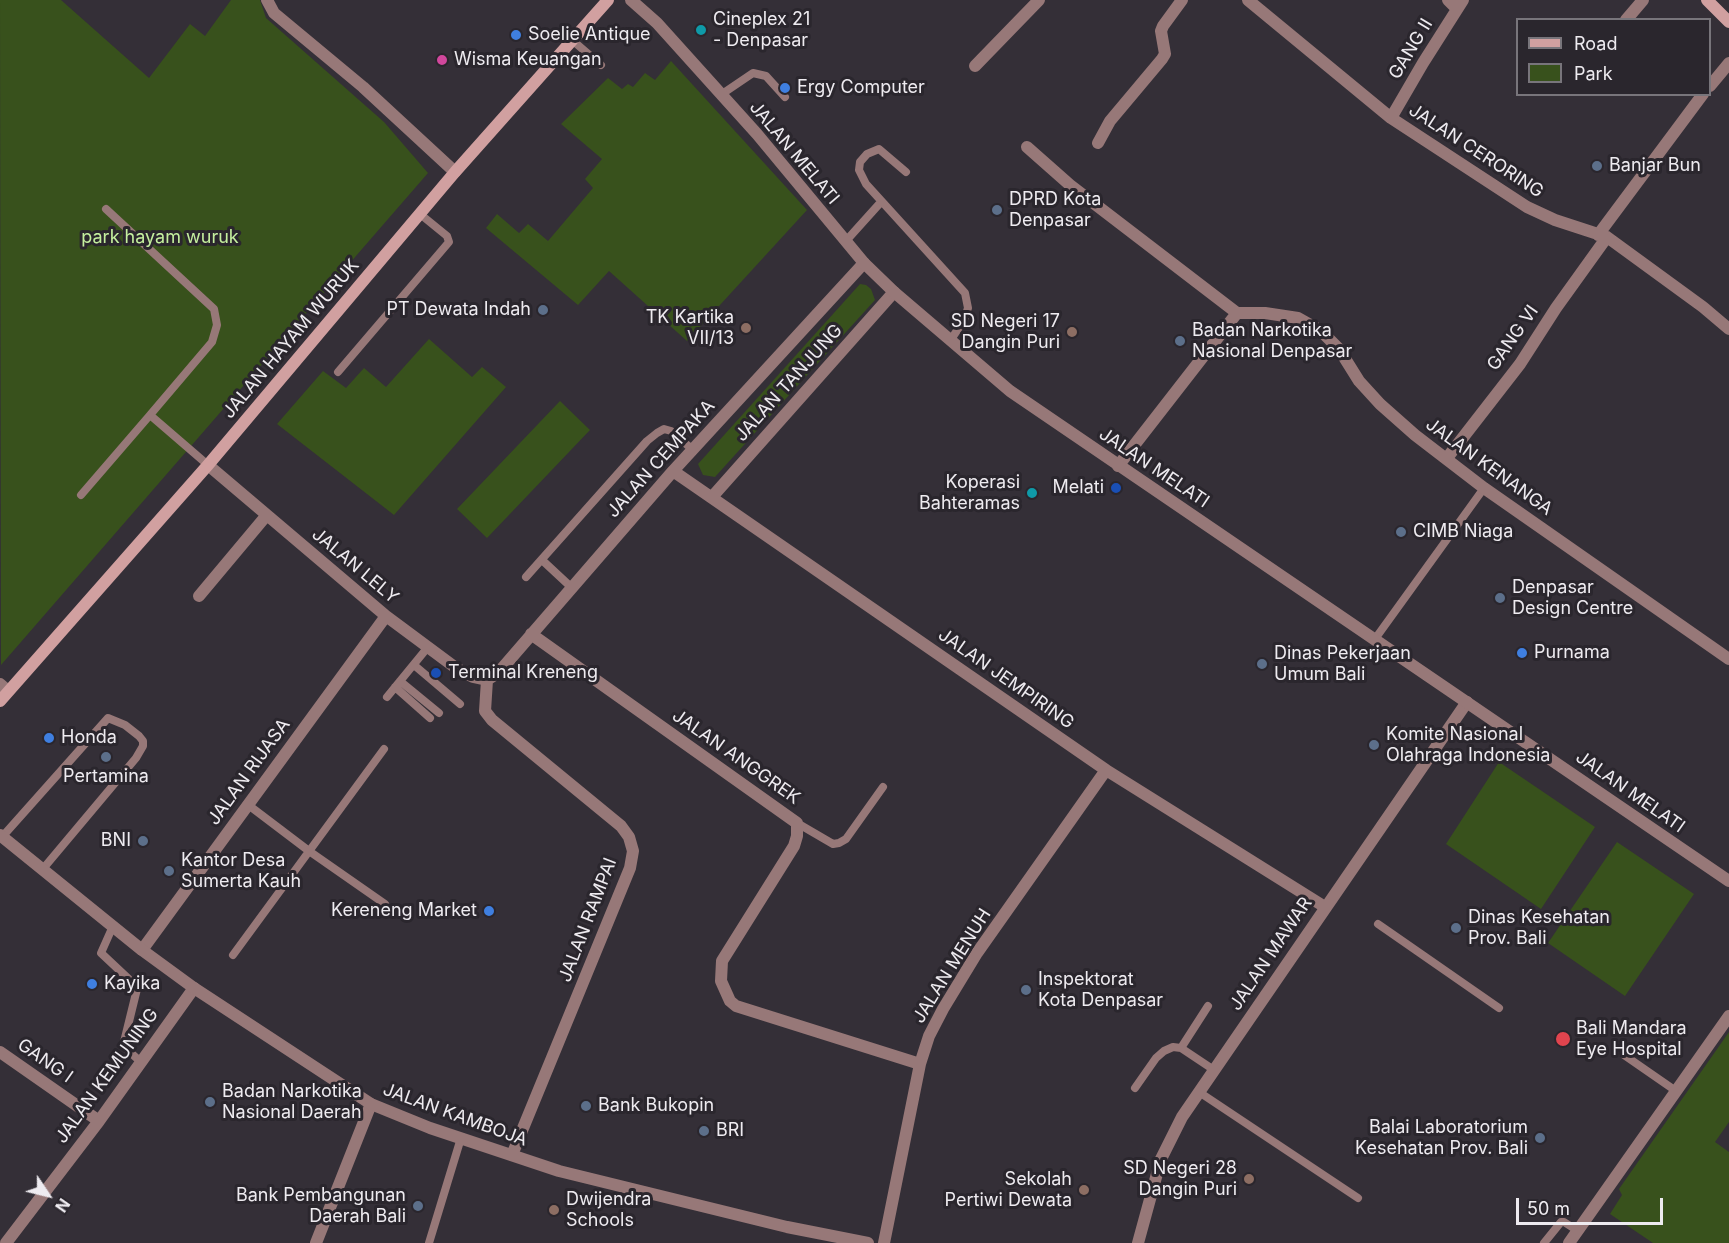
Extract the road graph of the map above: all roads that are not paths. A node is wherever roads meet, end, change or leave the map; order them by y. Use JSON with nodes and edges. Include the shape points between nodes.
{"nodes":[{"id":1,"x":267,"y":0,"type":"edge"},
{"id":2,"x":608,"y":0,"type":"edge"},
{"id":3,"x":631,"y":0,"type":"edge"},
{"id":4,"x":1039,"y":0,"type":"edge"},
{"id":5,"x":1182,"y":0,"type":"edge"},
{"id":6,"x":1248,"y":0,"type":"edge"},
{"id":7,"x":1643,"y":0,"type":"edge"},
{"id":8,"x":1707,"y":0,"type":"edge"},
{"id":9,"x":1456,"y":3,"type":"edge"},
{"id":10,"x":1628,"y":18,"type":"edge"},
{"id":11,"x":1729,"y":22,"type":"edge"},
{"id":12,"x":572,"y":40,"type":"junction"},
{"id":13,"x":1729,"y":63,"type":"edge"},
{"id":14,"x":601,"y":65,"type":"dead end"},
{"id":15,"x":975,"y":66,"type":"dead end"},
{"id":16,"x":1711,"y":85,"type":"edge"},
{"id":17,"x":722,"y":94,"type":"junction"},
{"id":18,"x":1702,"y":96,"type":"edge"},
{"id":19,"x":785,"y":97,"type":"dead end"},
{"id":20,"x":1391,"y":118,"type":"junction"},
{"id":21,"x":1098,"y":143,"type":"dead end"},
{"id":22,"x":1027,"y":147,"type":"dead end"},
{"id":23,"x":455,"y":172,"type":"junction"},
{"id":24,"x":906,"y":172,"type":"dead end"},
{"id":25,"x":881,"y":202,"type":"junction"},
{"id":26,"x":106,"y":209,"type":"dead end"},
{"id":27,"x":420,"y":214,"type":"junction"},
{"id":28,"x":1602,"y":236,"type":"junction"},
{"id":29,"x":845,"y":242,"type":"junction"},
{"id":30,"x":864,"y":263,"type":"junction"},
{"id":31,"x":894,"y":292,"type":"junction"},
{"id":32,"x":1238,"y":313,"type":"junction"},
{"id":33,"x":1729,"y":329,"type":"edge"},
{"id":34,"x":950,"y":341,"type":"junction"},
{"id":35,"x":338,"y":372,"type":"dead end"},
{"id":36,"x":150,"y":415,"type":"junction"},
{"id":37,"x":693,"y":450,"type":"junction"},
{"id":38,"x":1446,"y":458,"type":"junction"},
{"id":39,"x":208,"y":465,"type":"junction"},
{"id":40,"x":1118,"y":466,"type":"junction"},
{"id":41,"x":673,"y":471,"type":"junction"},
{"id":42,"x":1484,"y":488,"type":"junction"},
{"id":43,"x":81,"y":495,"type":"dead end"},
{"id":44,"x":712,"y":497,"type":"junction"},
{"id":45,"x":266,"y":516,"type":"junction"},
{"id":46,"x":542,"y":560,"type":"junction"},
{"id":47,"x":526,"y":577,"type":"dead end"},
{"id":48,"x":571,"y":587,"type":"junction"},
{"id":49,"x":199,"y":596,"type":"dead end"},
{"id":50,"x":386,"y":616,"type":"junction"},
{"id":51,"x":531,"y":634,"type":"junction"},
{"id":52,"x":1375,"y":639,"type":"junction"},
{"id":53,"x":428,"y":647,"type":"junction"},
{"id":54,"x":1729,"y":659,"type":"edge"},
{"id":55,"x":414,"y":665,"type":"junction"},
{"id":56,"x":487,"y":680,"type":"junction"},
{"id":57,"x":398,"y":684,"type":"junction"},
{"id":58,"x":4,"y":687,"type":"edge"},
{"id":59,"x":387,"y":697,"type":"dead end"},
{"id":60,"x":0,"y":701,"type":"edge"},
{"id":61,"x":1467,"y":702,"type":"junction"},
{"id":62,"x":460,"y":704,"type":"dead end"},
{"id":63,"x":439,"y":713,"type":"dead end"},
{"id":64,"x":430,"y":718,"type":"dead end"},
{"id":65,"x":384,"y":749,"type":"dead end"},
{"id":66,"x":1106,"y":770,"type":"junction"},
{"id":67,"x":883,"y":787,"type":"dead end"},
{"id":68,"x":247,"y":804,"type":"junction"},
{"id":69,"x":797,"y":823,"type":"junction"},
{"id":70,"x":1,"y":836,"type":"edge"},
{"id":71,"x":309,"y":851,"type":"junction"},
{"id":72,"x":42,"y":870,"type":"junction"},
{"id":73,"x":1729,"y":882,"type":"edge"},
{"id":74,"x":385,"y":904,"type":"dead end"},
{"id":75,"x":1325,"y":907,"type":"junction"},
{"id":76,"x":1378,"y":924,"type":"dead end"},
{"id":77,"x":113,"y":926,"type":"junction"},
{"id":78,"x":142,"y":950,"type":"junction"},
{"id":79,"x":234,"y":955,"type":"dead end"},
{"id":80,"x":194,"y":988,"type":"junction"},
{"id":81,"x":1208,"y":1006,"type":"dead end"},
{"id":82,"x":1499,"y":1008,"type":"dead end"},
{"id":83,"x":1727,"y":1023,"type":"edge"},
{"id":84,"x":1181,"y":1048,"type":"junction"},
{"id":85,"x":0,"y":1052,"type":"edge"},
{"id":86,"x":1624,"y":1055,"type":"dead end"},
{"id":87,"x":141,"y":1062,"type":"junction"},
{"id":88,"x":920,"y":1064,"type":"junction"},
{"id":89,"x":1214,"y":1070,"type":"junction"},
{"id":90,"x":1135,"y":1088,"type":"dead end"},
{"id":91,"x":1676,"y":1091,"type":"junction"},
{"id":92,"x":1199,"y":1092,"type":"junction"},
{"id":93,"x":371,"y":1104,"type":"junction"},
{"id":94,"x":99,"y":1121,"type":"junction"},
{"id":95,"x":461,"y":1138,"type":"junction"},
{"id":96,"x":512,"y":1155,"type":"junction"},
{"id":97,"x":1358,"y":1198,"type":"dead end"},
{"id":98,"x":1572,"y":1240,"type":"edge"},
{"id":99,"x":6,"y":1243,"type":"edge"},
{"id":100,"x":316,"y":1243,"type":"edge"},
{"id":101,"x":429,"y":1243,"type":"edge"},
{"id":102,"x":868,"y":1243,"type":"edge"},
{"id":103,"x":884,"y":1243,"type":"edge"},
{"id":104,"x":1138,"y":1243,"type":"edge"},
{"id":105,"x":1544,"y":1243,"type":"edge"}],
"edges":[{"from":1,"to":23,"type":"street","via":[[274,13],[363,87]]},
{"from":2,"to":12,"type":"main road","name":"JALAN HAYAM WURUK"},
{"from":3,"to":17,"type":"street","name":"JALAN MELATI"},
{"from":4,"to":15,"type":"street"},
{"from":5,"to":21,"type":"street","via":[[1161,31],[1165,54],[1110,121]]},
{"from":6,"to":20,"type":"street","name":"JALAN CERORING"},
{"from":7,"to":10,"type":"street"},
{"from":8,"to":11,"type":"main road"},
{"from":9,"to":20,"type":"street","name":"GANG II"},
{"from":12,"to":14,"type":"lane"},
{"from":12,"to":23,"type":"main road","name":"JALAN HAYAM WURUK"},
{"from":13,"to":16,"type":"street"},
{"from":17,"to":19,"type":"lane","via":[[753,73],[766,76]]},
{"from":17,"to":29,"type":"street","name":"JALAN MELATI"},
{"from":18,"to":28,"type":"street","name":"GANG VI"},
{"from":20,"to":28,"type":"street","name":"JALAN CERORING","via":[[1527,207]]},
{"from":22,"to":32,"type":"street","via":[[1070,185]]},
{"from":23,"to":27,"type":"main road","name":"JALAN HAYAM WURUK"},
{"from":24,"to":25,"type":"lane","via":[[879,149],[860,162],[861,177]]},
{"from":25,"to":29,"type":"lane"},
{"from":25,"to":34,"type":"lane","via":[[965,293],[968,308]]},
{"from":26,"to":36,"type":"lane","via":[[214,309],[218,325],[212,342]]},
{"from":27,"to":35,"type":"lane","via":[[449,242]]},
{"from":27,"to":39,"type":"main road","name":"JALAN HAYAM WURUK"},
{"from":28,"to":33,"type":"street","name":"JALAN CERORING"},
{"from":28,"to":38,"type":"street","name":"GANG VI","via":[[1520,364]]},
{"from":29,"to":30,"type":"street","name":"JALAN MELATI"},
{"from":30,"to":31,"type":"street","name":"JALAN MELATI"},
{"from":30,"to":37,"type":"street","name":"JALAN CEMPAKA"},
{"from":31,"to":34,"type":"street","name":"JALAN MELATI"},
{"from":31,"to":44,"type":"street","name":"JALAN TANJUNG"},
{"from":32,"to":38,"type":"street","name":"JALAN KENANGA","via":[[1298,318],[1321,331],[1380,404]]},
{"from":32,"to":40,"type":"street"},
{"from":34,"to":40,"type":"street","name":"JALAN MELATI","via":[[1010,390]]},
{"from":36,"to":39,"type":"lane"},
{"from":36,"to":43,"type":"lane"},
{"from":37,"to":41,"type":"street","name":"JALAN CEMPAKA"},
{"from":37,"to":46,"type":"lane","via":[[671,431],[657,433]]},
{"from":38,"to":42,"type":"street","name":"JALAN KENANGA"},
{"from":39,"to":45,"type":"street","name":"JALAN LELY"},
{"from":39,"to":58,"type":"main road","name":"JALAN HAYAM WURUK"},
{"from":40,"to":52,"type":"street","name":"JALAN MELATI"},
{"from":41,"to":44,"type":"street","name":"JALAN JEMPIRING"},
{"from":41,"to":48,"type":"street","name":"JALAN CEMPAKA"},
{"from":42,"to":52,"type":"lane"},
{"from":42,"to":54,"type":"street","name":"JALAN KENANGA"},
{"from":44,"to":66,"type":"street","name":"JALAN JEMPIRING"},
{"from":45,"to":49,"type":"street"},
{"from":45,"to":50,"type":"street","name":"JALAN LELY"},
{"from":46,"to":47,"type":"lane"},
{"from":46,"to":48,"type":"lane"},
{"from":48,"to":51,"type":"street","name":"JALAN CEMPAKA"},
{"from":50,"to":53,"type":"street","name":"JALAN LELY"},
{"from":50,"to":68,"type":"street","name":"JALAN RIJASA"},
{"from":51,"to":56,"type":"street","name":"JALAN CEMPAKA","via":[[499,672]]},
{"from":51,"to":69,"type":"street","name":"JALAN ANGGREK"},
{"from":52,"to":61,"type":"street","name":"JALAN MELATI"},
{"from":53,"to":55,"type":"lane"},
{"from":53,"to":56,"type":"street","name":"JALAN LELY","via":[[456,668]]},
{"from":55,"to":57,"type":"lane"},
{"from":55,"to":62,"type":"lane"},
{"from":56,"to":96,"type":"street","name":"JALAN RAMPAI","via":[[485,711],[492,720],[621,826],[633,851],[630,868]]},
{"from":57,"to":59,"type":"lane"},
{"from":57,"to":63,"type":"lane"},
{"from":57,"to":64,"type":"lane"},
{"from":58,"to":60,"type":"main road","name":"JALAN HAYAM WURUK"},
{"from":61,"to":73,"type":"street","name":"JALAN MELATI"},
{"from":61,"to":75,"type":"street","name":"JALAN MAWAR"},
{"from":65,"to":71,"type":"lane"},
{"from":66,"to":75,"type":"street","name":"JALAN JEMPIRING"},
{"from":66,"to":88,"type":"street","name":"JALAN MENUH","via":[[976,953],[929,1036]]},
{"from":67,"to":69,"type":"lane","via":[[846,839],[839,843],[832,844]]},
{"from":68,"to":71,"type":"lane"},
{"from":68,"to":78,"type":"street","name":"JALAN RIJASA"},
{"from":69,"to":88,"type":"street","name":"JALAN ANGGREK","via":[[794,846],[722,961],[721,981],[730,1001]]},
{"from":70,"to":72,"type":"street","name":"JALAN KAMBOJA"},
{"from":70,"to":72,"type":"lane","via":[[108,717],[139,736],[143,746],[136,758]]},
{"from":71,"to":74,"type":"lane"},
{"from":71,"to":79,"type":"lane"},
{"from":72,"to":77,"type":"street","name":"JALAN KAMBOJA"},
{"from":75,"to":89,"type":"street","name":"JALAN MAWAR"},
{"from":76,"to":82,"type":"lane"},
{"from":77,"to":78,"type":"street","name":"JALAN KAMBOJA"},
{"from":77,"to":87,"type":"lane","via":[[101,953],[137,989],[123,1046]]},
{"from":78,"to":80,"type":"street","name":"JALAN KAMBOJA"},
{"from":80,"to":87,"type":"street","name":"JALAN KEMUNING"},
{"from":80,"to":93,"type":"street","name":"JALAN KAMBOJA"},
{"from":81,"to":84,"type":"lane"},
{"from":83,"to":91,"type":"street"},
{"from":84,"to":89,"type":"lane"},
{"from":84,"to":90,"type":"lane","via":[[1173,1047],[1156,1058]]},
{"from":85,"to":94,"type":"street","name":"GANG I"},
{"from":86,"to":91,"type":"lane"},
{"from":87,"to":94,"type":"street","name":"JALAN KEMUNING"},
{"from":88,"to":103,"type":"street","name":"JALAN MENUH"},
{"from":89,"to":92,"type":"street","name":"JALAN MAWAR"},
{"from":91,"to":98,"type":"street"},
{"from":92,"to":97,"type":"lane"},
{"from":92,"to":104,"type":"street","name":"JALAN MAWAR","via":[[1161,1159]]},
{"from":93,"to":95,"type":"street","name":"JALAN KAMBOJA"},
{"from":93,"to":100,"type":"street"},
{"from":94,"to":99,"type":"street","name":"JALAN KEMUNING"},
{"from":95,"to":96,"type":"street","name":"JALAN KAMBOJA"},
{"from":95,"to":101,"type":"lane"},
{"from":96,"to":102,"type":"street","name":"JALAN KAMBOJA","via":[[676,1201]]},
{"from":98,"to":105,"type":"lane","via":[[1561,1222]]}]}
